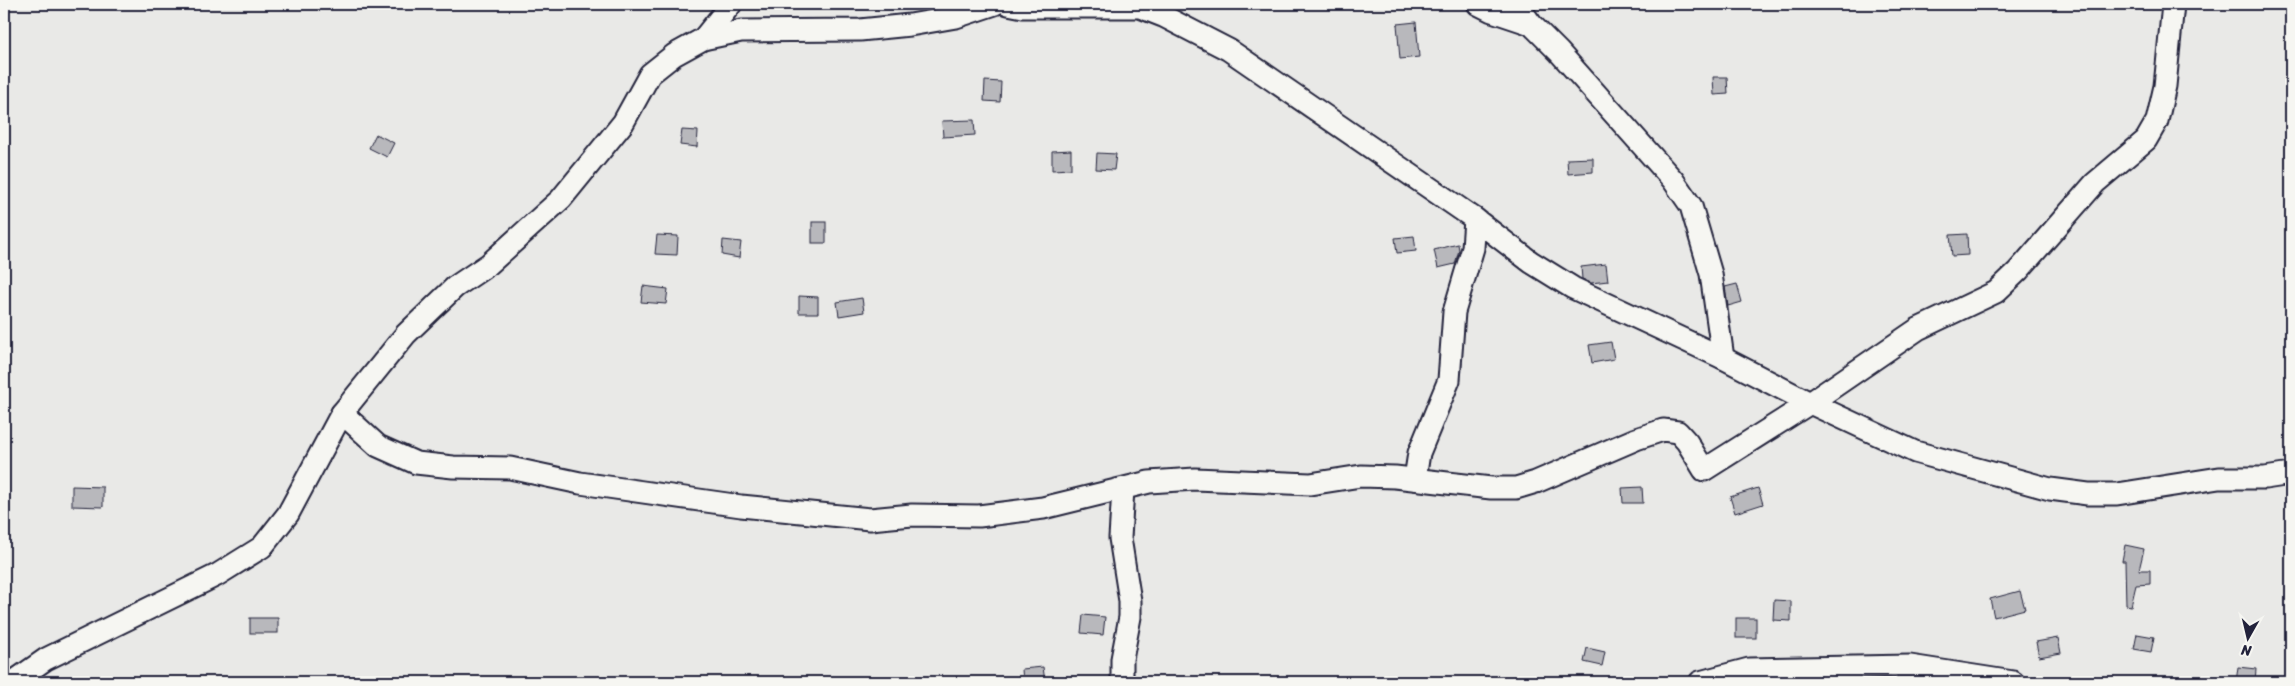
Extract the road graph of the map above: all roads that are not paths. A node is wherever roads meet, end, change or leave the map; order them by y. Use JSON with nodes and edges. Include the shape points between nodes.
{"nodes":[{"id":1,"x":731,"y":4,"type":"edge"},
{"id":2,"x":995,"y":4,"type":"edge"},
{"id":3,"x":1008,"y":4,"type":"edge"},
{"id":4,"x":1478,"y":4,"type":"edge"},
{"id":5,"x":1517,"y":4,"type":"edge"},
{"id":6,"x":2173,"y":4,"type":"edge"},
{"id":7,"x":1531,"y":24,"type":"junction"},
{"id":8,"x":703,"y":39,"type":"junction"},
{"id":9,"x":1475,"y":218,"type":"junction"},
{"id":10,"x":1723,"y":358,"type":"junction"},
{"id":11,"x":1810,"y":403,"type":"junction"},
{"id":12,"x":342,"y":413,"type":"junction"},
{"id":13,"x":2291,"y":474,"type":"edge"},
{"id":14,"x":1415,"y":479,"type":"junction"},
{"id":15,"x":1123,"y":489,"type":"junction"},
{"id":16,"x":13,"y":682,"type":"edge"},
{"id":17,"x":1122,"y":682,"type":"edge"},
{"id":18,"x":1700,"y":682,"type":"edge"},
{"id":19,"x":2013,"y":682,"type":"edge"}],
"edges":[{"from":1,"to":8,"type":"street"},
{"from":2,"to":8,"type":"street","via":[[910,25],[860,30],[741,31]]},
{"from":3,"to":9,"type":"street","via":[[1023,7],[1140,7],[1163,16],[1229,50]]},
{"from":4,"to":7,"type":"street","via":[[1492,12]]},
{"from":5,"to":7,"type":"street"},
{"from":6,"to":11,"type":"street","via":[[2166,86],[2157,122],[2146,140],[2095,183],[1996,292],[1918,329]]},
{"from":7,"to":10,"type":"street","via":[[1634,135],[1691,206],[1711,274]]},
{"from":8,"to":12,"type":"street","via":[[674,54],[650,74],[623,123],[561,199],[489,264],[455,287],[406,334]]},
{"from":9,"to":10,"type":"street","via":[[1531,262],[1573,288]]},
{"from":9,"to":14,"type":"street","via":[[1471,257],[1454,312],[1449,380],[1419,453]]},
{"from":10,"to":11,"type":"street"},
{"from":11,"to":13,"type":"street","via":[[1915,452],[2069,492],[2117,494],[2219,478],[2265,478]]},
{"from":11,"to":14,"type":"street","via":[[1704,470],[1678,432],[1663,430],[1516,488]]},
{"from":12,"to":15,"type":"street","via":[[378,446],[416,463],[510,468],[580,483],[741,506],[870,519],[912,515],[979,516],[1043,508]]},
{"from":12,"to":16,"type":"street","via":[[288,514],[262,547],[217,575],[46,659]]},
{"from":14,"to":15,"type":"street","via":[[1361,476],[1310,484],[1195,479],[1149,482]]},
{"from":15,"to":17,"type":"street","via":[[1120,538],[1130,618],[1122,659]]},
{"from":18,"to":19,"type":"street","via":[[1749,669],[1910,666]]}]}
